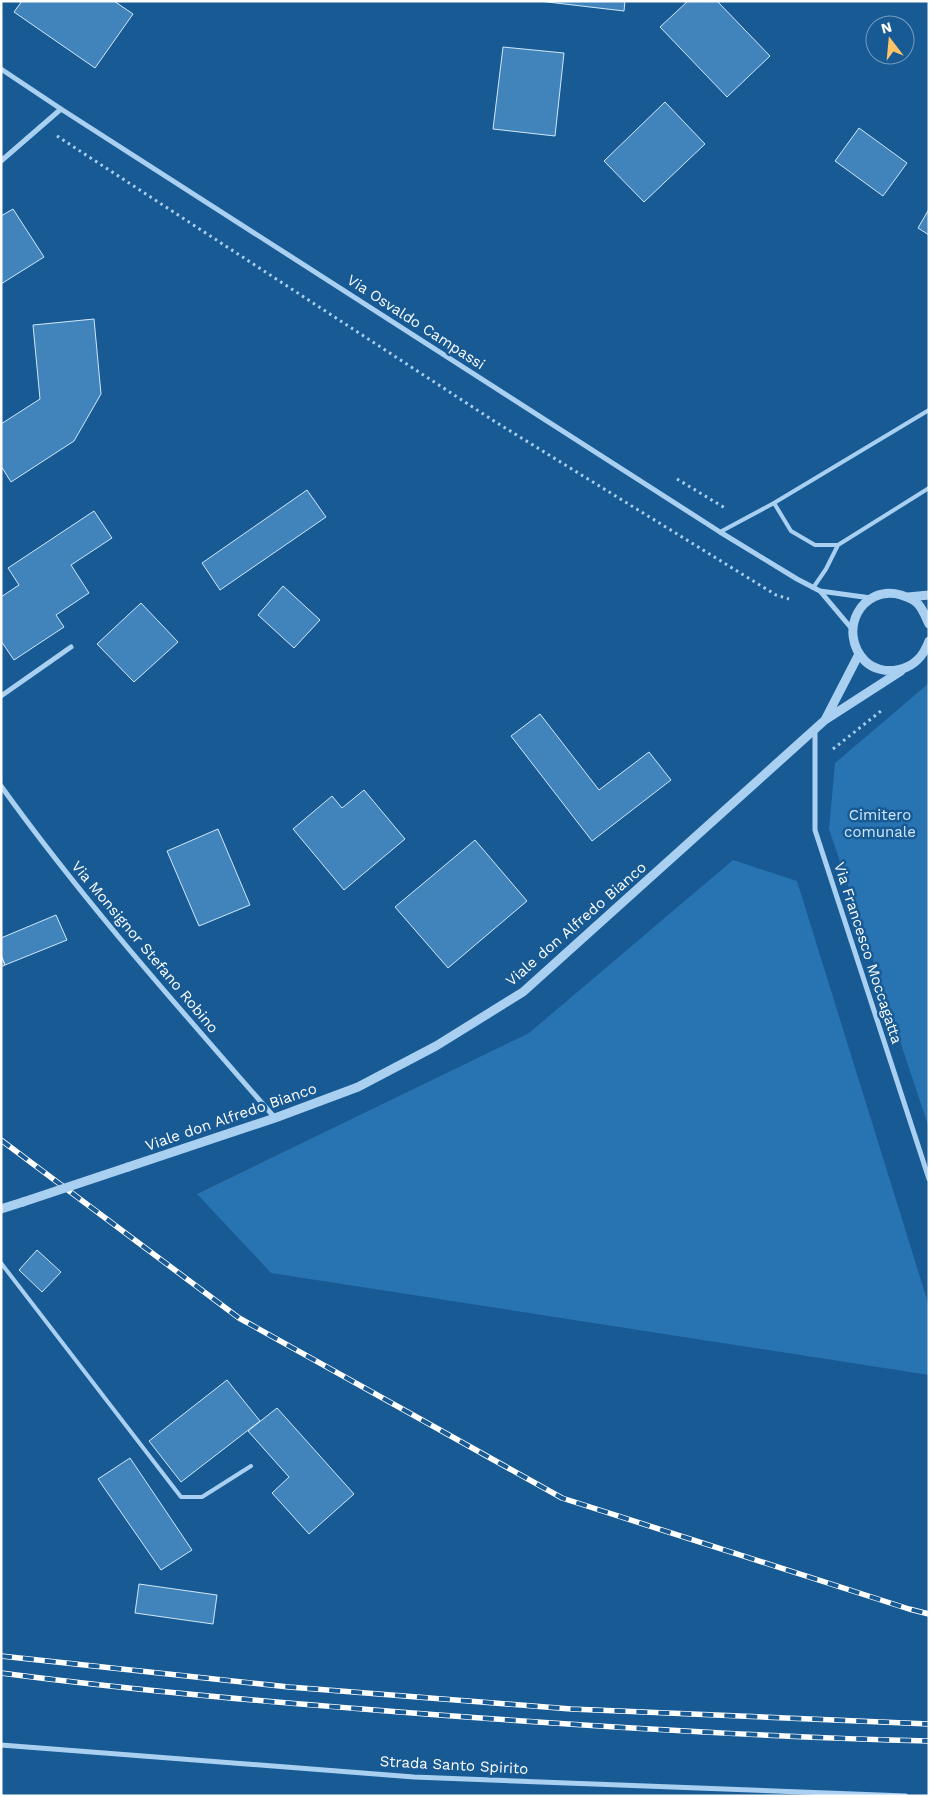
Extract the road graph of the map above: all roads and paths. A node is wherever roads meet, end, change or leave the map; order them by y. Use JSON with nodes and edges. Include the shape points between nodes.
{"nodes":[{"id":1,"x":1,"y":69,"type":"edge"},
{"id":2,"x":60,"y":109,"type":"junction"},
{"id":3,"x":41,"y":126,"type":"junction"},
{"id":4,"x":1,"y":161,"type":"edge"},
{"id":5,"x":929,"y":410,"type":"edge"},
{"id":6,"x":929,"y":488,"type":"edge"},
{"id":7,"x":774,"y":503,"type":"junction"},
{"id":8,"x":720,"y":532,"type":"junction"},
{"id":9,"x":838,"y":545,"type":"junction"},
{"id":10,"x":813,"y":588,"type":"junction"},
{"id":11,"x":820,"y":591,"type":"junction"},
{"id":12,"x":792,"y":594,"type":"dead end"},
{"id":13,"x":929,"y":595,"type":"edge"},
{"id":14,"x":908,"y":597,"type":"junction"},
{"id":15,"x":872,"y":598,"type":"junction"},
{"id":16,"x":929,"y":624,"type":"edge"},
{"id":17,"x":852,"y":629,"type":"junction"},
{"id":18,"x":928,"y":642,"type":"edge"},
{"id":19,"x":71,"y":647,"type":"dead end"},
{"id":20,"x":859,"y":654,"type":"junction"},
{"id":21,"x":905,"y":668,"type":"junction"},
{"id":22,"x":1,"y":696,"type":"edge"},
{"id":23,"x":883,"y":709,"type":"dead end"},
{"id":24,"x":825,"y":720,"type":"junction"},
{"id":25,"x":815,"y":730,"type":"junction"},
{"id":26,"x":815,"y":764,"type":"junction"},
{"id":27,"x":1,"y":786,"type":"edge"},
{"id":28,"x":275,"y":1118,"type":"junction"},
{"id":29,"x":929,"y":1180,"type":"edge"},
{"id":30,"x":1,"y":1209,"type":"edge"},
{"id":31,"x":1,"y":1264,"type":"edge"},
{"id":32,"x":251,"y":1466,"type":"dead end"},
{"id":33,"x":1,"y":1745,"type":"edge"},
{"id":34,"x":906,"y":1796,"type":"edge"}],
"edges":[{"from":1,"to":2,"type":"street","name":"Via Osvaldo Campassi"},
{"from":2,"to":3,"type":"street"},
{"from":2,"to":8,"type":"street","name":"Via Osvaldo Campassi"},
{"from":3,"to":4,"type":"street"},
{"from":3,"to":12,"type":"path","via":[[494,421],[776,595],[790,599]]},
{"from":5,"to":7,"type":"lane"},
{"from":6,"to":9,"type":"lane"},
{"from":7,"to":8,"type":"lane"},
{"from":7,"to":9,"type":"lane","via":[[791,531],[815,545]]},
{"from":8,"to":10,"type":"street","name":"Via Osvaldo Campassi"},
{"from":9,"to":10,"type":"lane"},
{"from":10,"to":11,"type":"street","name":"Via Osvaldo Campassi"},
{"from":11,"to":15,"type":"street","name":"Via Osvaldo Campassi"},
{"from":11,"to":17,"type":"street","name":"Via Osvaldo Campassi"},
{"from":13,"to":14,"type":"street"},
{"from":14,"to":15,"type":"street","via":[[884,594]]},
{"from":14,"to":16,"type":"street","via":[[918,604]]},
{"from":15,"to":17,"type":"street","via":[[855,616]]},
{"from":17,"to":20,"type":"street","via":[[853,642]]},
{"from":18,"to":21,"type":"street","name":"Viale don Alfredo Bianco","via":[[916,662]]},
{"from":19,"to":22,"type":"street"},
{"from":20,"to":21,"type":"street","via":[[879,669]]},
{"from":20,"to":24,"type":"street","name":"Viale don Alfredo Bianco"},
{"from":21,"to":24,"type":"street","name":"Viale don Alfredo Bianco"},
{"from":23,"to":26,"type":"path"},
{"from":24,"to":25,"type":"street","name":"Viale don Alfredo Bianco"},
{"from":25,"to":26,"type":"street","name":"Via Francesco Moccagatta"},
{"from":25,"to":28,"type":"street","name":"Viale don Alfredo Bianco","via":[[523,992],[436,1046],[358,1088]]},
{"from":26,"to":29,"type":"street","name":"Via Francesco Moccagatta","via":[[815,830]]},
{"from":27,"to":28,"type":"street","name":"Via Monsignor Stefano Robino","via":[[104,921]]},
{"from":28,"to":30,"type":"street","name":"Viale don Alfredo Bianco","bridge":true},
{"from":31,"to":32,"type":"lane","via":[[181,1497],[202,1497]]},
{"from":33,"to":34,"type":"street","name":"Strada Santo Spirito","via":[[414,1777]]}]}
